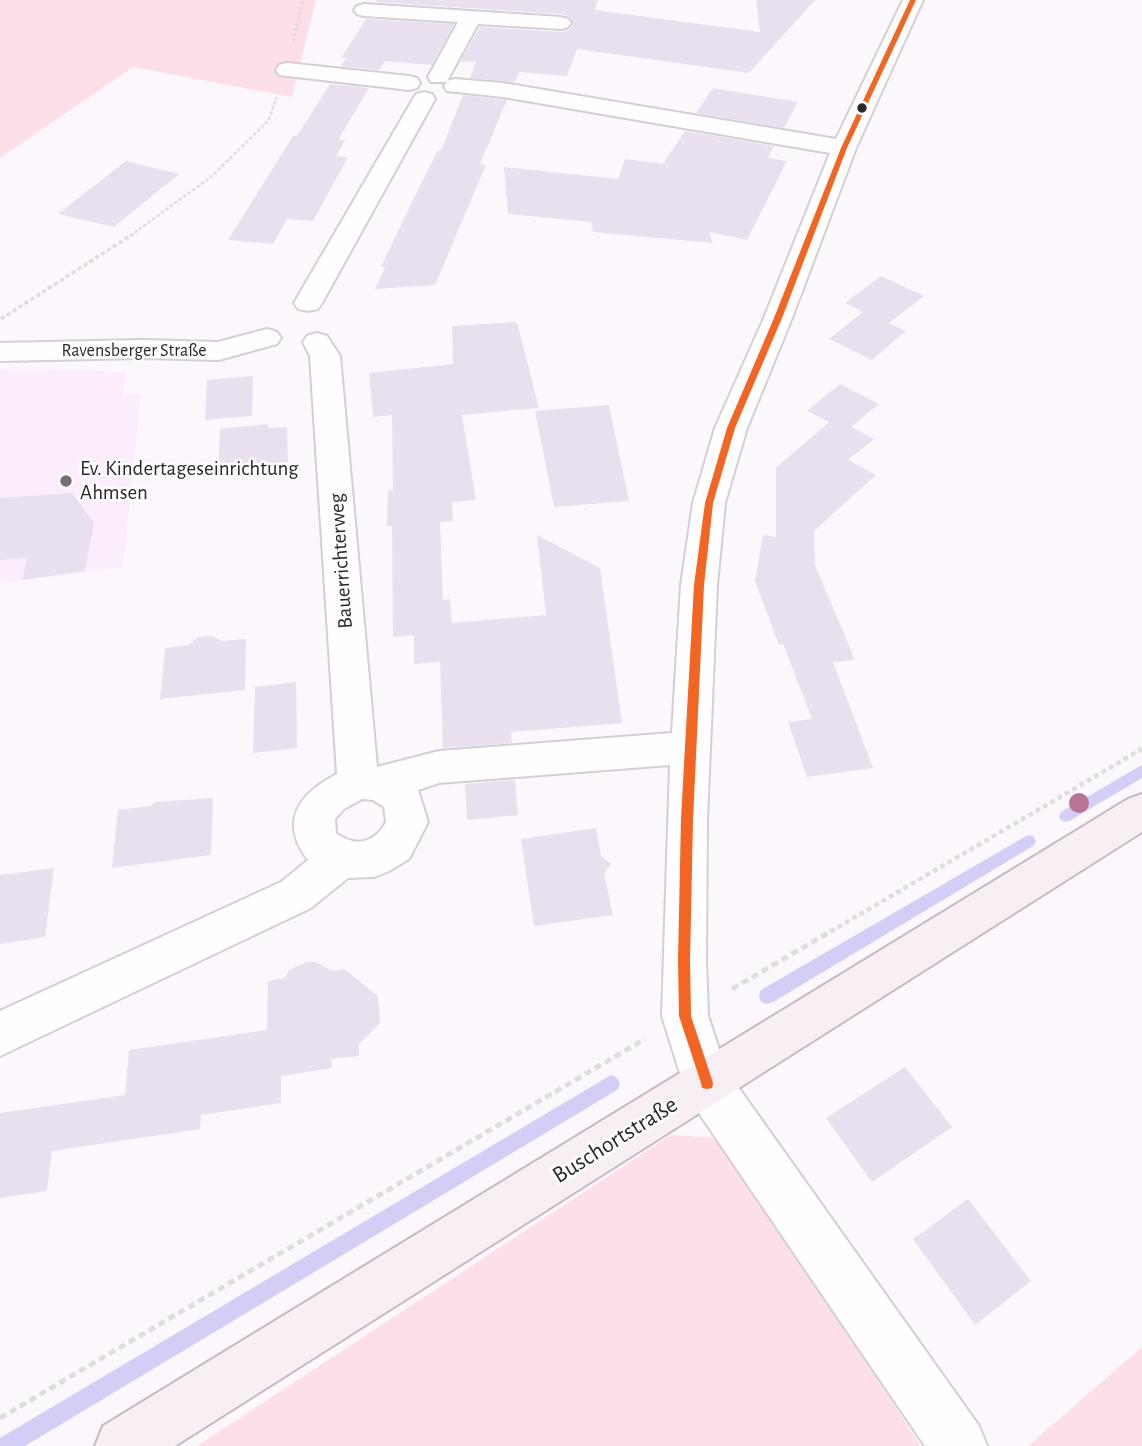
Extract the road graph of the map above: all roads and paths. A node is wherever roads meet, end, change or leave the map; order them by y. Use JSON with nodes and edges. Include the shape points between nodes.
{"nodes":[{"id":1,"x":303,"y":0,"type":"edge"},
{"id":2,"x":913,"y":0,"type":"edge"},
{"id":3,"x":365,"y":10,"type":"dead end"},
{"id":4,"x":471,"y":17,"type":"junction"},
{"id":5,"x":561,"y":23,"type":"dead end"},
{"id":6,"x":287,"y":70,"type":"junction"},
{"id":7,"x":447,"y":82,"type":"junction"},
{"id":8,"x":417,"y":91,"type":"junction"},
{"id":9,"x":845,"y":148,"type":"junction"},
{"id":10,"x":309,"y":316,"type":"junction"},
{"id":11,"x":0,"y":319,"type":"edge"},
{"id":12,"x":267,"y":338,"type":"junction"},
{"id":13,"x":0,"y":352,"type":"edge"},
{"id":14,"x":691,"y":747,"type":"junction"},
{"id":15,"x":1142,"y":749,"type":"edge"},
{"id":16,"x":370,"y":783,"type":"junction"},
{"id":17,"x":1142,"y":811,"type":"edge"},
{"id":18,"x":339,"y":860,"type":"junction"},
{"id":19,"x":685,"y":1016,"type":"junction"},
{"id":20,"x":0,"y":1034,"type":"edge"},
{"id":21,"x":707,"y":1083,"type":"junction"},
{"id":22,"x":0,"y":1418,"type":"edge"},
{"id":23,"x":123,"y":1446,"type":"edge"},
{"id":24,"x":958,"y":1446,"type":"edge"}],
"edges":[{"from":1,"to":6,"type":"path"},
{"from":2,"to":9,"type":"street"},
{"from":3,"to":4,"type":"street"},
{"from":4,"to":5,"type":"street"},
{"from":4,"to":7,"type":"street"},
{"from":6,"to":8,"type":"street"},
{"from":6,"to":11,"type":"path","via":[[268,121],[212,176],[146,226]]},
{"from":7,"to":8,"type":"street","via":[[453,92],[446,96]]},
{"from":7,"to":9,"type":"street"},
{"from":8,"to":10,"type":"street"},
{"from":9,"to":14,"type":"street","via":[[731,428],[709,503],[699,585]]},
{"from":10,"to":12,"type":"street","via":[[266,319],[262,329]]},
{"from":10,"to":12,"type":"street","name":"Ravensberger Straße","via":[[298,346],[280,345]]},
{"from":10,"to":16,"type":"street","name":"Bauerrichterweg","via":[[325,356]]},
{"from":12,"to":13,"type":"street","name":"Ravensberger Straße","via":[[219,351]]},
{"from":14,"to":16,"type":"street","via":[[439,767]]},
{"from":14,"to":19,"type":"street"},
{"from":15,"to":19,"type":"path"},
{"from":16,"to":18,"type":"street","via":[[335,790],[318,807],[312,827],[320,847]]},
{"from":16,"to":18,"type":"street","via":[[402,799],[407,822],[395,846],[369,860]]},
{"from":17,"to":21,"type":"main road","name":"Buschortstraße"},
{"from":18,"to":20,"type":"street","via":[[296,895]]},
{"from":19,"to":21,"type":"street"},
{"from":19,"to":22,"type":"path"},
{"from":21,"to":23,"type":"main road","name":"Buschortstraße"},
{"from":21,"to":24,"type":"street"}]}
